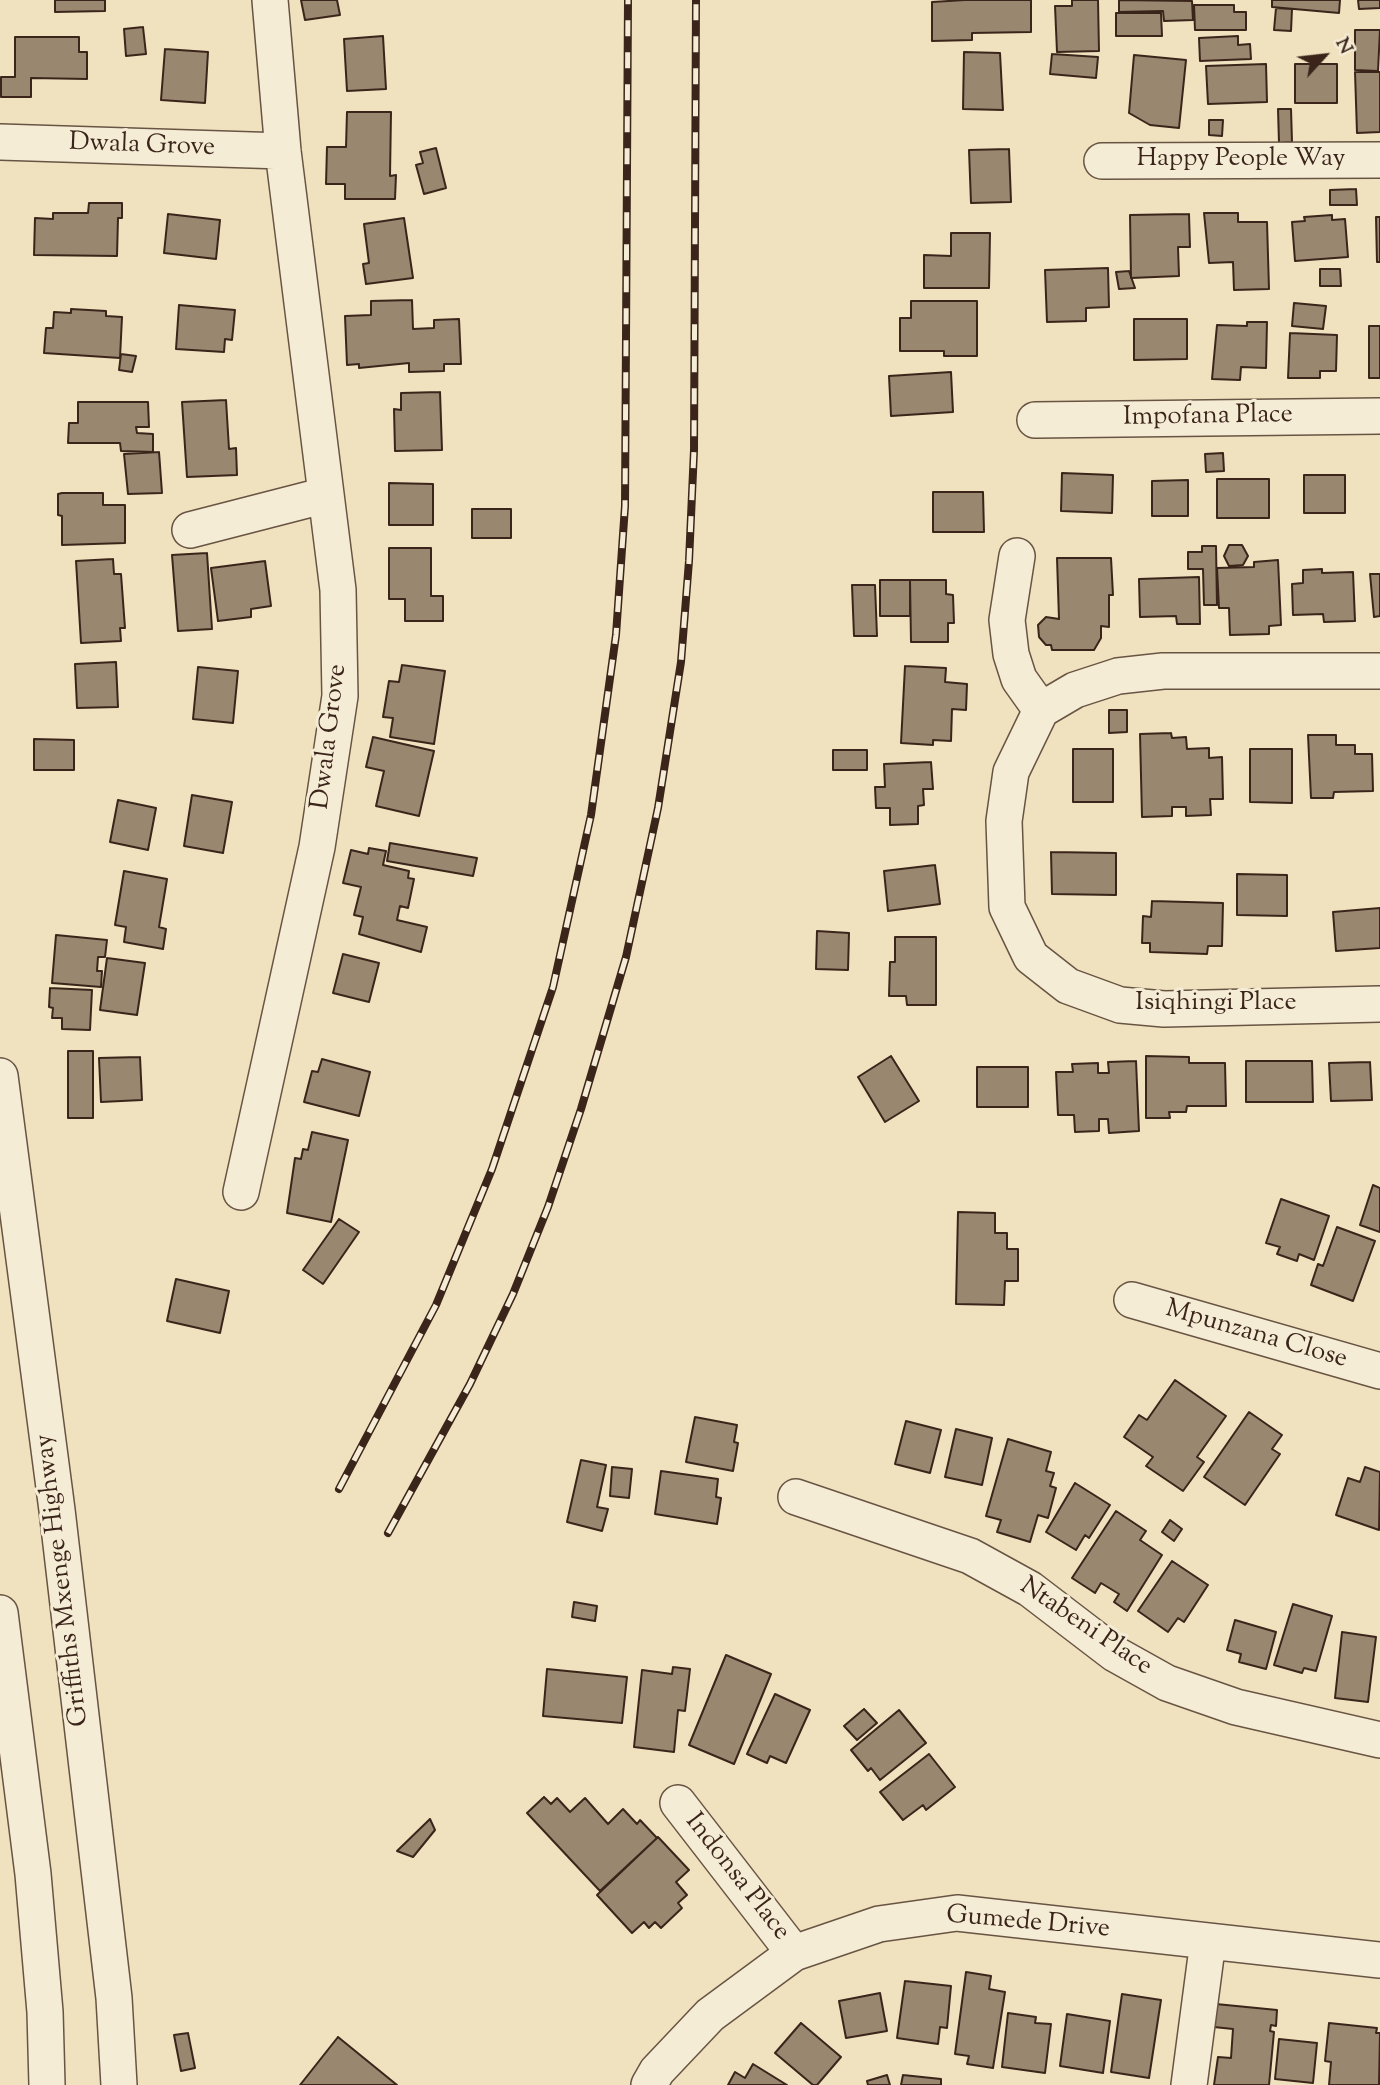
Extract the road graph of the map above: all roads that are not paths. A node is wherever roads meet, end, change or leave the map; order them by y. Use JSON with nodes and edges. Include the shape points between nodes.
{"nodes":[{"id":1,"x":270,"y":0,"type":"edge"},
{"id":2,"x":0,"y":142,"type":"edge"},
{"id":3,"x":283,"y":151,"type":"junction"},
{"id":4,"x":1380,"y":160,"type":"edge"},
{"id":5,"x":1102,"y":161,"type":"dead end"},
{"id":6,"x":1380,"y":416,"type":"edge"},
{"id":7,"x":1035,"y":420,"type":"dead end"},
{"id":8,"x":326,"y":495,"type":"junction"},
{"id":9,"x":190,"y":530,"type":"dead end"},
{"id":10,"x":1017,"y":556,"type":"dead end"},
{"id":11,"x":1380,"y":671,"type":"edge"},
{"id":12,"x":1041,"y":710,"type":"junction"},
{"id":13,"x":1380,"y":1004,"type":"edge"},
{"id":14,"x":0,"y":1076,"type":"edge"},
{"id":15,"x":241,"y":1192,"type":"dead end"},
{"id":16,"x":1132,"y":1300,"type":"dead end"},
{"id":17,"x":1380,"y":1371,"type":"edge"},
{"id":18,"x":796,"y":1497,"type":"dead end"},
{"id":19,"x":0,"y":1614,"type":"edge"},
{"id":20,"x":3,"y":1656,"type":"edge"},
{"id":21,"x":1380,"y":1740,"type":"edge"},
{"id":22,"x":678,"y":1803,"type":"dead end"},
{"id":23,"x":1208,"y":1941,"type":"junction"},
{"id":24,"x":794,"y":1953,"type":"junction"},
{"id":25,"x":1380,"y":1960,"type":"edge"},
{"id":26,"x":47,"y":2085,"type":"edge"},
{"id":27,"x":119,"y":2085,"type":"edge"},
{"id":28,"x":649,"y":2085,"type":"edge"},
{"id":29,"x":1189,"y":2085,"type":"edge"}],
"edges":[{"from":1,"to":3,"type":"street","name":"Dwala Grove"},
{"from":2,"to":3,"type":"street","name":"Dwala Grove"},
{"from":3,"to":8,"type":"street","name":"Dwala Grove"},
{"from":4,"to":5,"type":"street","name":"Happy People Way"},
{"from":6,"to":7,"type":"street","name":"Impofana Place"},
{"from":8,"to":9,"type":"street"},
{"from":8,"to":15,"type":"street","name":"Dwala Grove","via":[[338,590],[340,696],[317,846]]},
{"from":10,"to":12,"type":"street","via":[[1007,620],[1011,654],[1019,679]]},
{"from":11,"to":12,"type":"street","via":[[1140,674],[1075,690]]},
{"from":12,"to":13,"type":"street","name":"Isiqhingi Place","via":[[1011,772],[1004,821],[1007,907],[1031,957],[1068,986],[1120,1004],[1164,1009]]},
{"from":14,"to":27,"type":"street","name":"Griffiths Mxenge Highway","via":[[57,1510],[114,1998]]},
{"from":16,"to":17,"type":"street","name":"Mpunzana Close"},
{"from":18,"to":21,"type":"street","name":"Ntabeni Place","via":[[970,1556],[1031,1589],[1115,1654],[1167,1683],[1236,1707]]},
{"from":19,"to":20,"type":"street"},
{"from":20,"to":26,"type":"street","via":[[33,1874]]},
{"from":22,"to":24,"type":"street","name":"Indonsa Place"},
{"from":23,"to":24,"type":"street","name":"Gumede Drive","via":[[957,1913],[879,1924]]},
{"from":23,"to":25,"type":"street","name":"Gumede Drive"},
{"from":23,"to":29,"type":"street"},
{"from":24,"to":28,"type":"street","name":"Gumede Drive","via":[[710,2015]]}]}
